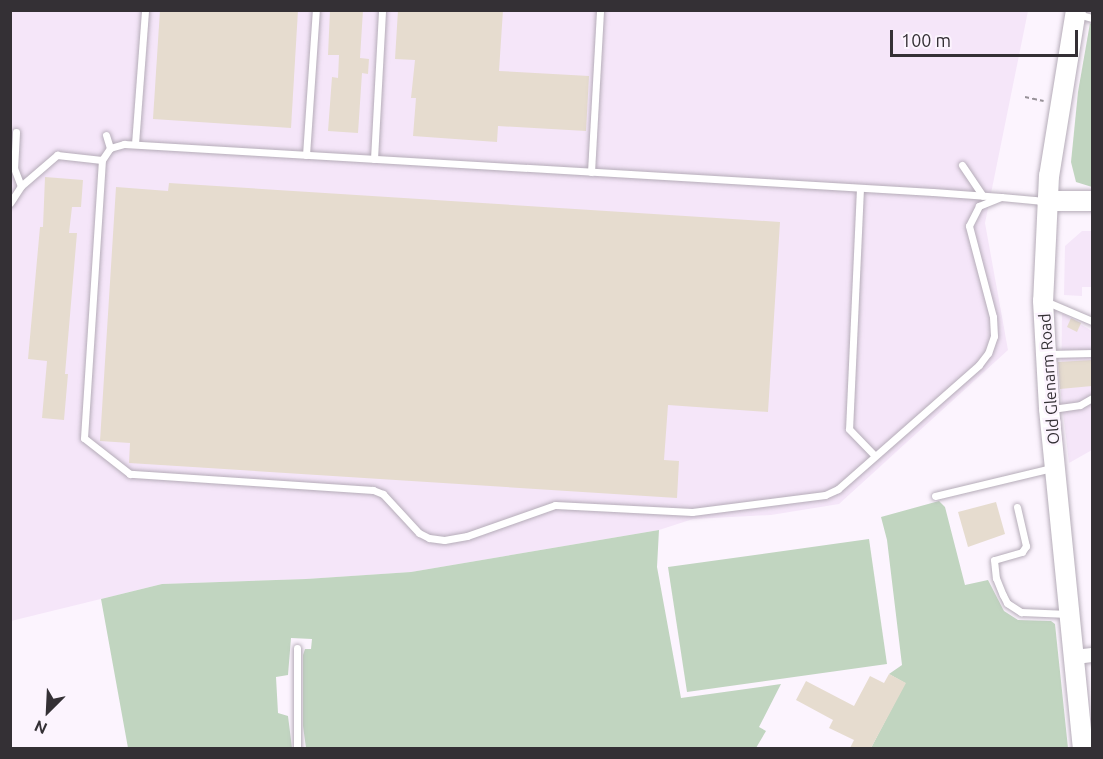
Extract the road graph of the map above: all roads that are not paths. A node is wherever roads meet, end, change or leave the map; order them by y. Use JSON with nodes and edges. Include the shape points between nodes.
{"nodes":[{"id":1,"x":145,"y":10,"type":"edge"},
{"id":2,"x":316,"y":10,"type":"edge"},
{"id":3,"x":382,"y":10,"type":"edge"},
{"id":4,"x":600,"y":10,"type":"edge"},
{"id":5,"x":1081,"y":14,"type":"edge"},
{"id":6,"x":16,"y":132,"type":"dead end"},
{"id":7,"x":106,"y":135,"type":"dead end"},
{"id":8,"x":135,"y":144,"type":"junction"},
{"id":9,"x":110,"y":148,"type":"junction"},
{"id":10,"x":306,"y":154,"type":"junction"},
{"id":11,"x":374,"y":159,"type":"junction"},
{"id":12,"x":102,"y":160,"type":"junction"},
{"id":13,"x":962,"y":165,"type":"dead end"},
{"id":14,"x":591,"y":172,"type":"junction"},
{"id":15,"x":21,"y":186,"type":"junction"},
{"id":16,"x":860,"y":188,"type":"junction"},
{"id":17,"x":983,"y":196,"type":"junction"},
{"id":18,"x":1001,"y":197,"type":"junction"},
{"id":19,"x":1047,"y":201,"type":"junction"},
{"id":20,"x":1092,"y":201,"type":"edge"},
{"id":21,"x":10,"y":203,"type":"edge"},
{"id":22,"x":1043,"y":301,"type":"junction"},
{"id":23,"x":1092,"y":321,"type":"edge"},
{"id":24,"x":1092,"y":352,"type":"edge"},
{"id":25,"x":1045,"y":355,"type":"junction"},
{"id":26,"x":1092,"y":398,"type":"edge"},
{"id":27,"x":1049,"y":409,"type":"junction"},
{"id":28,"x":875,"y":456,"type":"junction"},
{"id":29,"x":1055,"y":467,"type":"junction"},
{"id":30,"x":935,"y":496,"type":"dead end"},
{"id":31,"x":1017,"y":507,"type":"dead end"},
{"id":32,"x":1071,"y":614,"type":"junction"},
{"id":33,"x":297,"y":648,"type":"dead end"},
{"id":34,"x":1083,"y":656,"type":"edge"},
{"id":35,"x":297,"y":748,"type":"edge"},
{"id":36,"x":1083,"y":748,"type":"edge"}],
"edges":[{"from":1,"to":8,"type":"lane"},
{"from":2,"to":10,"type":"lane"},
{"from":3,"to":11,"type":"lane"},
{"from":4,"to":14,"type":"lane"},
{"from":5,"to":19,"type":"street","name":"Old Glenarm Road","via":[[1059,104]]},
{"from":6,"to":15,"type":"lane","via":[[14,168]]},
{"from":7,"to":9,"type":"lane"},
{"from":8,"to":9,"type":"lane"},
{"from":8,"to":10,"type":"lane"},
{"from":9,"to":12,"type":"lane"},
{"from":10,"to":11,"type":"lane"},
{"from":11,"to":14,"type":"lane"},
{"from":12,"to":15,"type":"lane","via":[[57,155]]},
{"from":12,"to":28,"type":"lane","via":[[84,438],[126,472],[373,490],[383,494],[419,533],[444,540],[555,506],[692,512],[825,495],[838,489]]},
{"from":13,"to":17,"type":"lane"},
{"from":14,"to":16,"type":"lane"},
{"from":15,"to":21,"type":"lane"},
{"from":16,"to":17,"type":"lane"},
{"from":16,"to":28,"type":"lane","via":[[849,429]]},
{"from":17,"to":18,"type":"lane"},
{"from":18,"to":19,"type":"lane"},
{"from":18,"to":28,"type":"lane","via":[[979,206],[969,226],[993,316],[991,348],[979,365]]},
{"from":19,"to":20,"type":"street"},
{"from":19,"to":22,"type":"street","name":"Old Glenarm Road"},
{"from":22,"to":23,"type":"lane"},
{"from":22,"to":25,"type":"street","name":"Old Glenarm Road"},
{"from":24,"to":25,"type":"lane"},
{"from":25,"to":27,"type":"street","name":"Old Glenarm Road"},
{"from":26,"to":27,"type":"lane","via":[[1080,405]]},
{"from":27,"to":29,"type":"street","name":"Old Glenarm Road"},
{"from":29,"to":30,"type":"lane"},
{"from":29,"to":32,"type":"street","name":"Old Glenarm Road"},
{"from":31,"to":32,"type":"lane","via":[[1026,546],[1022,552],[994,560],[1002,595],[1020,612]]},
{"from":32,"to":34,"type":"street","name":"Old Glenarm Road"},
{"from":33,"to":35,"type":"lane"},
{"from":34,"to":36,"type":"street","name":"Old Glenarm Road"}]}
